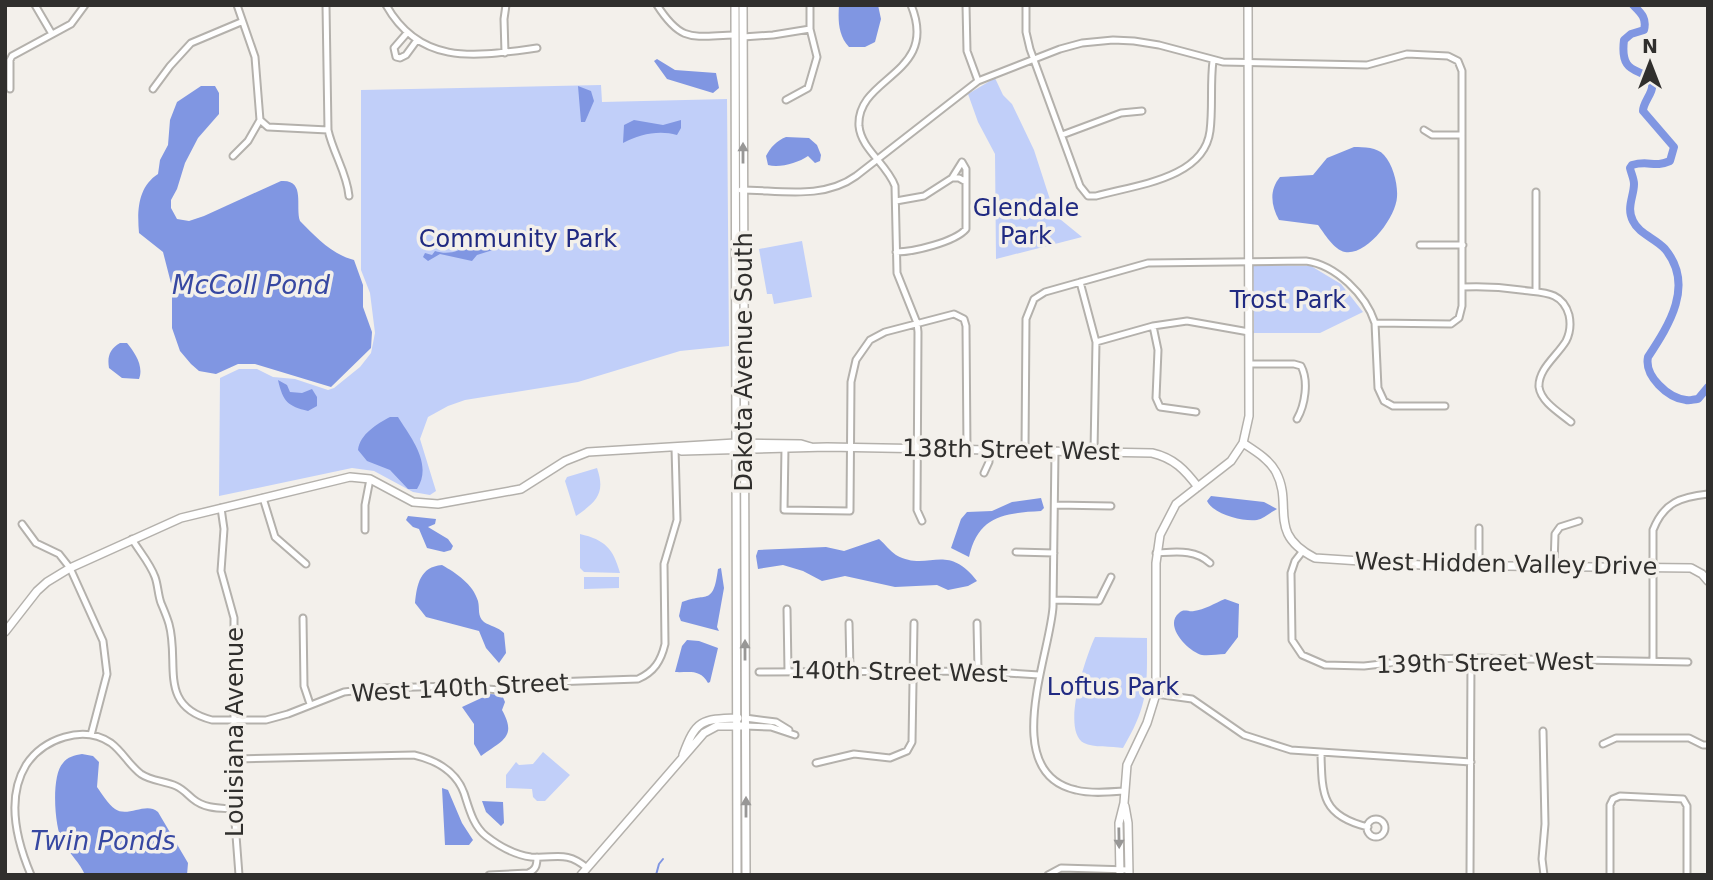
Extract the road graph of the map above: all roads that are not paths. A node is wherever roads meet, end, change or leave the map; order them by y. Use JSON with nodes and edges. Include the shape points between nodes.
{"nodes":[{"id":1,"x":35,"y":5,"type":"edge"},
{"id":2,"x":85,"y":5,"type":"edge"},
{"id":3,"x":237,"y":5,"type":"edge"},
{"id":4,"x":326,"y":5,"type":"edge"},
{"id":5,"x":386,"y":5,"type":"edge"},
{"id":6,"x":506,"y":5,"type":"edge"},
{"id":7,"x":657,"y":5,"type":"edge"},
{"id":8,"x":735,"y":5,"type":"edge"},
{"id":9,"x":743,"y":5,"type":"edge"},
{"id":10,"x":810,"y":5,"type":"edge"},
{"id":11,"x":911,"y":5,"type":"edge"},
{"id":12,"x":966,"y":5,"type":"edge"},
{"id":13,"x":1026,"y":5,"type":"edge"},
{"id":14,"x":1248,"y":5,"type":"edge"},
{"id":15,"x":241,"y":22,"type":"junction"},
{"id":16,"x":810,"y":29,"type":"junction"},
{"id":17,"x":407,"y":33,"type":"junction"},
{"id":18,"x":52,"y":34,"type":"junction"},
{"id":19,"x":739,"y":36,"type":"junction"},
{"id":20,"x":417,"y":40,"type":"junction"},
{"id":21,"x":537,"y":48,"type":"dead end"},
{"id":22,"x":505,"y":52,"type":"junction"},
{"id":23,"x":1033,"y":59,"type":"junction"},
{"id":24,"x":1213,"y":61,"type":"junction"},
{"id":25,"x":1249,"y":62,"type":"junction"},
{"id":26,"x":978,"y":80,"type":"junction"},
{"id":27,"x":10,"y":89,"type":"dead end"},
{"id":28,"x":153,"y":89,"type":"dead end"},
{"id":29,"x":786,"y":100,"type":"dead end"},
{"id":30,"x":1142,"y":111,"type":"dead end"},
{"id":31,"x":260,"y":120,"type":"junction"},
{"id":32,"x":328,"y":130,"type":"junction"},
{"id":33,"x":1424,"y":130,"type":"dead end"},
{"id":34,"x":1062,"y":135,"type":"junction"},
{"id":35,"x":1462,"y":135,"type":"junction"},
{"id":36,"x":233,"y":156,"type":"dead end"},
{"id":37,"x":878,"y":159,"type":"junction"},
{"id":38,"x":956,"y":178,"type":"junction"},
{"id":39,"x":966,"y":182,"type":"junction"},
{"id":40,"x":735,"y":190,"type":"junction"},
{"id":41,"x":744,"y":190,"type":"junction"},
{"id":42,"x":1536,"y":192,"type":"dead end"},
{"id":43,"x":349,"y":196,"type":"dead end"},
{"id":44,"x":896,"y":201,"type":"junction"},
{"id":45,"x":1420,"y":245,"type":"dead end"},
{"id":46,"x":1463,"y":245,"type":"junction"},
{"id":47,"x":896,"y":252,"type":"junction"},
{"id":48,"x":1249,"y":261,"type":"junction"},
{"id":49,"x":1080,"y":282,"type":"junction"},
{"id":50,"x":1462,"y":287,"type":"junction"},
{"id":51,"x":1536,"y":290,"type":"junction"},
{"id":52,"x":917,"y":323,"type":"junction"},
{"id":53,"x":1376,"y":323,"type":"junction"},
{"id":54,"x":1153,"y":326,"type":"junction"},
{"id":55,"x":1249,"y":332,"type":"junction"},
{"id":56,"x":1096,"y":342,"type":"junction"},
{"id":57,"x":1249,"y":364,"type":"junction"},
{"id":58,"x":1446,"y":406,"type":"dead end"},
{"id":59,"x":1196,"y":412,"type":"dead end"},
{"id":60,"x":1297,"y":419,"type":"dead end"},
{"id":61,"x":1571,"y":422,"type":"dead end"},
{"id":62,"x":1243,"y":443,"type":"junction"},
{"id":63,"x":740,"y":447,"type":"junction"},
{"id":64,"x":785,"y":447,"type":"junction"},
{"id":65,"x":675,"y":448,"type":"junction"},
{"id":66,"x":850,"y":448,"type":"junction"},
{"id":67,"x":917,"y":449,"type":"junction"},
{"id":68,"x":967,"y":450,"type":"junction"},
{"id":69,"x":989,"y":450,"type":"junction"},
{"id":70,"x":1025,"y":450,"type":"junction"},
{"id":71,"x":1055,"y":451,"type":"junction"},
{"id":72,"x":1094,"y":452,"type":"junction"},
{"id":73,"x":984,"y":472,"type":"dead end"},
{"id":74,"x":370,"y":479,"type":"junction"},
{"id":75,"x":1198,"y":488,"type":"junction"},
{"id":76,"x":1708,"y":494,"type":"edge"},
{"id":77,"x":263,"y":498,"type":"junction"},
{"id":78,"x":1055,"y":505,"type":"junction"},
{"id":79,"x":1111,"y":506,"type":"dead end"},
{"id":80,"x":221,"y":508,"type":"junction"},
{"id":81,"x":922,"y":521,"type":"dead end"},
{"id":82,"x":1579,"y":521,"type":"dead end"},
{"id":83,"x":22,"y":524,"type":"dead end"},
{"id":84,"x":1479,"y":528,"type":"dead end"},
{"id":85,"x":365,"y":530,"type":"dead end"},
{"id":86,"x":132,"y":538,"type":"junction"},
{"id":87,"x":1016,"y":552,"type":"dead end"},
{"id":88,"x":1156,"y":552,"type":"junction"},
{"id":89,"x":1302,"y":552,"type":"junction"},
{"id":90,"x":1054,"y":553,"type":"junction"},
{"id":91,"x":1210,"y":563,"type":"dead end"},
{"id":92,"x":306,"y":564,"type":"dead end"},
{"id":93,"x":1479,"y":564,"type":"junction"},
{"id":94,"x":1554,"y":565,"type":"junction"},
{"id":95,"x":70,"y":568,"type":"junction"},
{"id":96,"x":1653,"y":568,"type":"junction"},
{"id":97,"x":1111,"y":577,"type":"dead end"},
{"id":98,"x":1708,"y":581,"type":"edge"},
{"id":99,"x":1054,"y":600,"type":"junction"},
{"id":100,"x":787,"y":609,"type":"dead end"},
{"id":101,"x":303,"y":618,"type":"dead end"},
{"id":102,"x":849,"y":623,"type":"dead end"},
{"id":103,"x":914,"y":623,"type":"dead end"},
{"id":104,"x":977,"y":624,"type":"dead end"},
{"id":105,"x":5,"y":632,"type":"edge"},
{"id":106,"x":1471,"y":658,"type":"junction"},
{"id":107,"x":1653,"y":661,"type":"junction"},
{"id":108,"x":1688,"y":662,"type":"dead end"},
{"id":109,"x":788,"y":671,"type":"junction"},
{"id":110,"x":850,"y":671,"type":"junction"},
{"id":111,"x":913,"y":671,"type":"junction"},
{"id":112,"x":978,"y":671,"type":"junction"},
{"id":113,"x":759,"y":672,"type":"dead end"},
{"id":114,"x":1039,"y":675,"type":"junction"},
{"id":115,"x":1156,"y":694,"type":"junction"},
{"id":116,"x":310,"y":704,"type":"junction"},
{"id":117,"x":235,"y":720,"type":"junction"},
{"id":118,"x":736,"y":722,"type":"junction"},
{"id":119,"x":745,"y":722,"type":"junction"},
{"id":120,"x":1543,"y":731,"type":"dead end"},
{"id":121,"x":793,"y":733,"type":"dead end"},
{"id":122,"x":91,"y":735,"type":"junction"},
{"id":123,"x":1603,"y":744,"type":"dead end"},
{"id":124,"x":1708,"y":745,"type":"edge"},
{"id":125,"x":1321,"y":754,"type":"junction"},
{"id":126,"x":235,"y":759,"type":"junction"},
{"id":127,"x":816,"y":762,"type":"dead end"},
{"id":128,"x":1471,"y":762,"type":"junction"},
{"id":129,"x":1125,"y":791,"type":"junction"},
{"id":130,"x":1124,"y":803,"type":"junction"},
{"id":131,"x":234,"y":809,"type":"junction"},
{"id":132,"x":1368,"y":827,"type":"dead end"},
{"id":133,"x":537,"y":857,"type":"junction"},
{"id":134,"x":587,"y":868,"type":"junction"},
{"id":135,"x":1120,"y":872,"type":"edge"},
{"id":136,"x":1129,"y":872,"type":"edge"},
{"id":137,"x":31,"y":875,"type":"edge"},
{"id":138,"x":239,"y":875,"type":"edge"},
{"id":139,"x":489,"y":875,"type":"edge"},
{"id":140,"x":581,"y":875,"type":"edge"},
{"id":141,"x":737,"y":875,"type":"edge"},
{"id":142,"x":746,"y":875,"type":"edge"},
{"id":143,"x":1048,"y":875,"type":"edge"},
{"id":144,"x":1471,"y":875,"type":"edge"},
{"id":145,"x":1544,"y":875,"type":"edge"},
{"id":146,"x":1610,"y":875,"type":"edge"},
{"id":147,"x":1687,"y":875,"type":"edge"}],
"edges":[{"from":1,"to":18,"type":"street"},
{"from":2,"to":18,"type":"street","via":[[76,20]]},
{"from":3,"to":15,"type":"street"},
{"from":4,"to":32,"type":"street"},
{"from":5,"to":17,"type":"street"},
{"from":6,"to":22,"type":"street"},
{"from":7,"to":19,"type":"street","via":[[670,24],[689,36]]},
{"from":8,"to":19,"type":"street","name":"Dakota Avenue South"},
{"from":9,"to":19,"type":"street","name":"Dakota Avenue South"},
{"from":10,"to":16,"type":"street"},
{"from":11,"to":37,"type":"street","via":[[917,27],[913,50],[900,71],[861,109],[862,137]]},
{"from":12,"to":26,"type":"street","via":[[967,51]]},
{"from":13,"to":23,"type":"street"},
{"from":14,"to":25,"type":"street"},
{"from":15,"to":28,"type":"street","via":[[191,43]]},
{"from":15,"to":31,"type":"street","via":[[255,57]]},
{"from":16,"to":19,"type":"street"},
{"from":16,"to":29,"type":"street","via":[[817,51],[808,88]]},
{"from":17,"to":20,"type":"street"},
{"from":17,"to":20,"type":"street","via":[[394,48],[396,57],[406,55]]},
{"from":18,"to":27,"type":"street","via":[[10,54]]},
{"from":19,"to":40,"type":"street","name":"Dakota Avenue South"},
{"from":41,"to":19,"type":"street","name":"Dakota Avenue South","one_way":true},
{"from":20,"to":22,"type":"street","via":[[455,55]]},
{"from":21,"to":22,"type":"street"},
{"from":23,"to":24,"type":"street","via":[[1072,45],[1113,40],[1159,44]]},
{"from":23,"to":26,"type":"street"},
{"from":23,"to":34,"type":"street"},
{"from":24,"to":25,"type":"street"},
{"from":24,"to":34,"type":"street","via":[[1205,148],[1195,162],[1175,174],[1088,196]]},
{"from":25,"to":35,"type":"street","via":[[1367,65],[1407,54],[1448,56],[1458,61],[1462,71]]},
{"from":25,"to":48,"type":"street"},
{"from":26,"to":37,"type":"street"},
{"from":30,"to":34,"type":"street","via":[[1121,113]]},
{"from":31,"to":32,"type":"street","via":[[268,127]]},
{"from":31,"to":36,"type":"street"},
{"from":32,"to":43,"type":"street"},
{"from":33,"to":35,"type":"street","via":[[1432,135]]},
{"from":35,"to":46,"type":"street"},
{"from":37,"to":41,"type":"street","via":[[827,190]]},
{"from":37,"to":44,"type":"street","via":[[892,180]]},
{"from":38,"to":39,"type":"street"},
{"from":38,"to":39,"type":"street","via":[[962,162]]},
{"from":38,"to":44,"type":"street","via":[[924,196]]},
{"from":39,"to":47,"type":"street","via":[[966,229],[960,237]]},
{"from":40,"to":41,"type":"street"},
{"from":40,"to":63,"type":"street","name":"Dakota Avenue South"},
{"from":41,"to":63,"type":"street","name":"Dakota Avenue South"},
{"from":42,"to":51,"type":"street"},
{"from":44,"to":47,"type":"street"},
{"from":45,"to":46,"type":"street"},
{"from":46,"to":50,"type":"street"},
{"from":47,"to":52,"type":"street","via":[[897,273]]},
{"from":48,"to":49,"type":"street","via":[[1160,261]]},
{"from":48,"to":53,"type":"street","via":[[1320,264],[1362,298]]},
{"from":48,"to":55,"type":"street"},
{"from":49,"to":56,"type":"street"},
{"from":49,"to":70,"type":"street","via":[[1034,299],[1026,319]]},
{"from":50,"to":51,"type":"street"},
{"from":50,"to":53,"type":"street","via":[[1459,318],[1451,324]]},
{"from":51,"to":61,"type":"street","via":[[1559,298],[1569,315],[1569,334],[1541,375],[1539,386],[1546,401]]},
{"from":52,"to":66,"type":"street","via":[[870,340],[856,360]]},
{"from":52,"to":67,"type":"street"},
{"from":52,"to":68,"type":"street","via":[[954,314],[964,319]]},
{"from":53,"to":58,"type":"street","via":[[1378,388],[1384,401],[1393,406]]},
{"from":54,"to":55,"type":"street","via":[[1187,321]]},
{"from":54,"to":56,"type":"street"},
{"from":54,"to":59,"type":"street","via":[[1160,407]]},
{"from":55,"to":57,"type":"street"},
{"from":56,"to":72,"type":"street"},
{"from":57,"to":60,"type":"street","via":[[1301,366],[1304,407]]},
{"from":57,"to":62,"type":"street","via":[[1249,416]]},
{"from":62,"to":75,"type":"street","via":[[1231,461]]},
{"from":62,"to":89,"type":"street","via":[[1276,472],[1283,523]]},
{"from":63,"to":64,"type":"street","name":"138th Street West"},
{"from":63,"to":65,"type":"street","name":"138th Street West"},
{"from":63,"to":118,"type":"street","name":"Dakota Avenue South"},
{"from":119,"to":63,"type":"street","name":"Dakota Avenue South","one_way":true},
{"from":64,"to":66,"type":"street","name":"138th Street West"},
{"from":64,"to":66,"type":"street","via":[[784,510],[850,511]]},
{"from":65,"to":74,"type":"street","name":"138th Street West","via":[[579,454],[521,489],[438,504],[413,502]]},
{"from":65,"to":116,"type":"street","name":"West 140th Street","via":[[677,520],[664,564],[665,644],[662,657],[646,676],[499,690],[384,687],[350,691]]},
{"from":66,"to":67,"type":"street","name":"138th Street West"},
{"from":67,"to":68,"type":"street","name":"138th Street West"},
{"from":67,"to":81,"type":"street","via":[[917,510]]},
{"from":68,"to":69,"type":"street","name":"138th Street West"},
{"from":69,"to":70,"type":"street","name":"138th Street West"},
{"from":69,"to":73,"type":"street"},
{"from":70,"to":71,"type":"street","name":"138th Street West"},
{"from":71,"to":72,"type":"street","name":"138th Street West"},
{"from":71,"to":78,"type":"street"},
{"from":72,"to":75,"type":"street","name":"138th Street West","via":[[1164,456],[1181,466]]},
{"from":74,"to":77,"type":"street","via":[[350,477]]},
{"from":74,"to":85,"type":"street"},
{"from":75,"to":88,"type":"street","via":[[1176,504],[1163,526]]},
{"from":76,"to":96,"type":"street","via":[[1678,499],[1657,519]]},
{"from":77,"to":80,"type":"street"},
{"from":77,"to":92,"type":"street","via":[[273,533]]},
{"from":78,"to":79,"type":"street"},
{"from":78,"to":90,"type":"street"},
{"from":80,"to":86,"type":"street","via":[[170,521]]},
{"from":80,"to":117,"type":"street","name":"Louisiana Avenue","via":[[220,571],[234,618]]},
{"from":82,"to":94,"type":"street","via":[[1560,527],[1555,534]]},
{"from":83,"to":95,"type":"street","via":[[36,543],[59,554]]},
{"from":84,"to":93,"type":"street"},
{"from":86,"to":95,"type":"street"},
{"from":86,"to":117,"type":"street","name":"West 140th Street","via":[[155,578],[169,622],[177,695],[203,718]]},
{"from":87,"to":90,"type":"street"},
{"from":88,"to":91,"type":"street","via":[[1190,552]]},
{"from":88,"to":115,"type":"street"},
{"from":89,"to":93,"type":"street","name":"West Hidden Valley Drive","via":[[1328,561]]},
{"from":89,"to":106,"type":"street","name":"139th Street West","via":[[1291,573],[1292,640],[1302,655],[1325,665],[1364,666]]},
{"from":90,"to":99,"type":"street"},
{"from":93,"to":94,"type":"street","name":"West Hidden Valley Drive"},
{"from":94,"to":96,"type":"street","name":"West Hidden Valley Drive"},
{"from":95,"to":105,"type":"street","via":[[37,591]]},
{"from":95,"to":122,"type":"street","via":[[107,660]]},
{"from":96,"to":98,"type":"street","name":"West Hidden Valley Drive","via":[[1691,568]]},
{"from":96,"to":107,"type":"street"},
{"from":97,"to":99,"type":"street","via":[[1099,601]]},
{"from":99,"to":114,"type":"street"},
{"from":100,"to":109,"type":"street"},
{"from":101,"to":116,"type":"street","via":[[304,686]]},
{"from":102,"to":110,"type":"street"},
{"from":103,"to":111,"type":"street"},
{"from":104,"to":112,"type":"street"},
{"from":106,"to":107,"type":"street","name":"139th Street West"},
{"from":106,"to":128,"type":"street"},
{"from":107,"to":108,"type":"street","name":"139th Street West"},
{"from":109,"to":110,"type":"street","name":"140th Street West"},
{"from":109,"to":113,"type":"street","name":"140th Street West"},
{"from":110,"to":111,"type":"street","name":"140th Street West"},
{"from":111,"to":112,"type":"street","name":"140th Street West"},
{"from":111,"to":127,"type":"street","via":[[912,742],[907,751],[890,758],[854,754]]},
{"from":112,"to":114,"type":"street","name":"140th Street West"},
{"from":114,"to":129,"type":"street","via":[[1035,701],[1038,759],[1049,776],[1076,790]]},
{"from":115,"to":125,"type":"street","via":[[1192,699],[1244,735]]},
{"from":115,"to":129,"type":"street","via":[[1127,765]]},
{"from":116,"to":117,"type":"street","name":"West 140th Street","via":[[266,720]]},
{"from":117,"to":126,"type":"street","name":"Louisiana Avenue"},
{"from":118,"to":119,"type":"street"},
{"from":118,"to":134,"type":"street","via":[[708,730]]},
{"from":118,"to":141,"type":"street","name":"Dakota Avenue South"},
{"from":119,"to":121,"type":"street"},
{"from":142,"to":119,"type":"street","name":"Dakota Avenue South","one_way":true},
{"from":120,"to":145,"type":"street"},
{"from":122,"to":131,"type":"street","via":[[111,743],[145,776],[180,787],[202,805]]},
{"from":122,"to":137,"type":"street","via":[[52,741],[24,770],[17,793],[17,824]]},
{"from":123,"to":124,"type":"street","via":[[1616,738],[1689,738]]},
{"from":125,"to":128,"type":"street"},
{"from":125,"to":132,"type":"street","via":[[1323,792],[1329,805],[1346,820]]},
{"from":126,"to":131,"type":"street","name":"Louisiana Avenue"},
{"from":126,"to":133,"type":"street","via":[[414,755],[430,759],[456,780],[483,834],[515,853]]},
{"from":128,"to":144,"type":"street"},
{"from":129,"to":130,"type":"street"},
{"from":130,"to":135,"type":"street","one_way":true,"via":[[1119,823]]},
{"from":130,"to":136,"type":"street"},
{"from":131,"to":138,"type":"street","name":"Louisiana Avenue"},
{"from":133,"to":134,"type":"street","via":[[573,857]]},
{"from":133,"to":139,"type":"street","via":[[537,865],[528,873]]},
{"from":134,"to":140,"type":"street"},
{"from":135,"to":136,"type":"street"},
{"from":135,"to":143,"type":"street","via":[[1061,868]]},
{"from":146,"to":147,"type":"street","via":[[1610,805],[1620,796],[1683,799],[1687,806]]}]}
